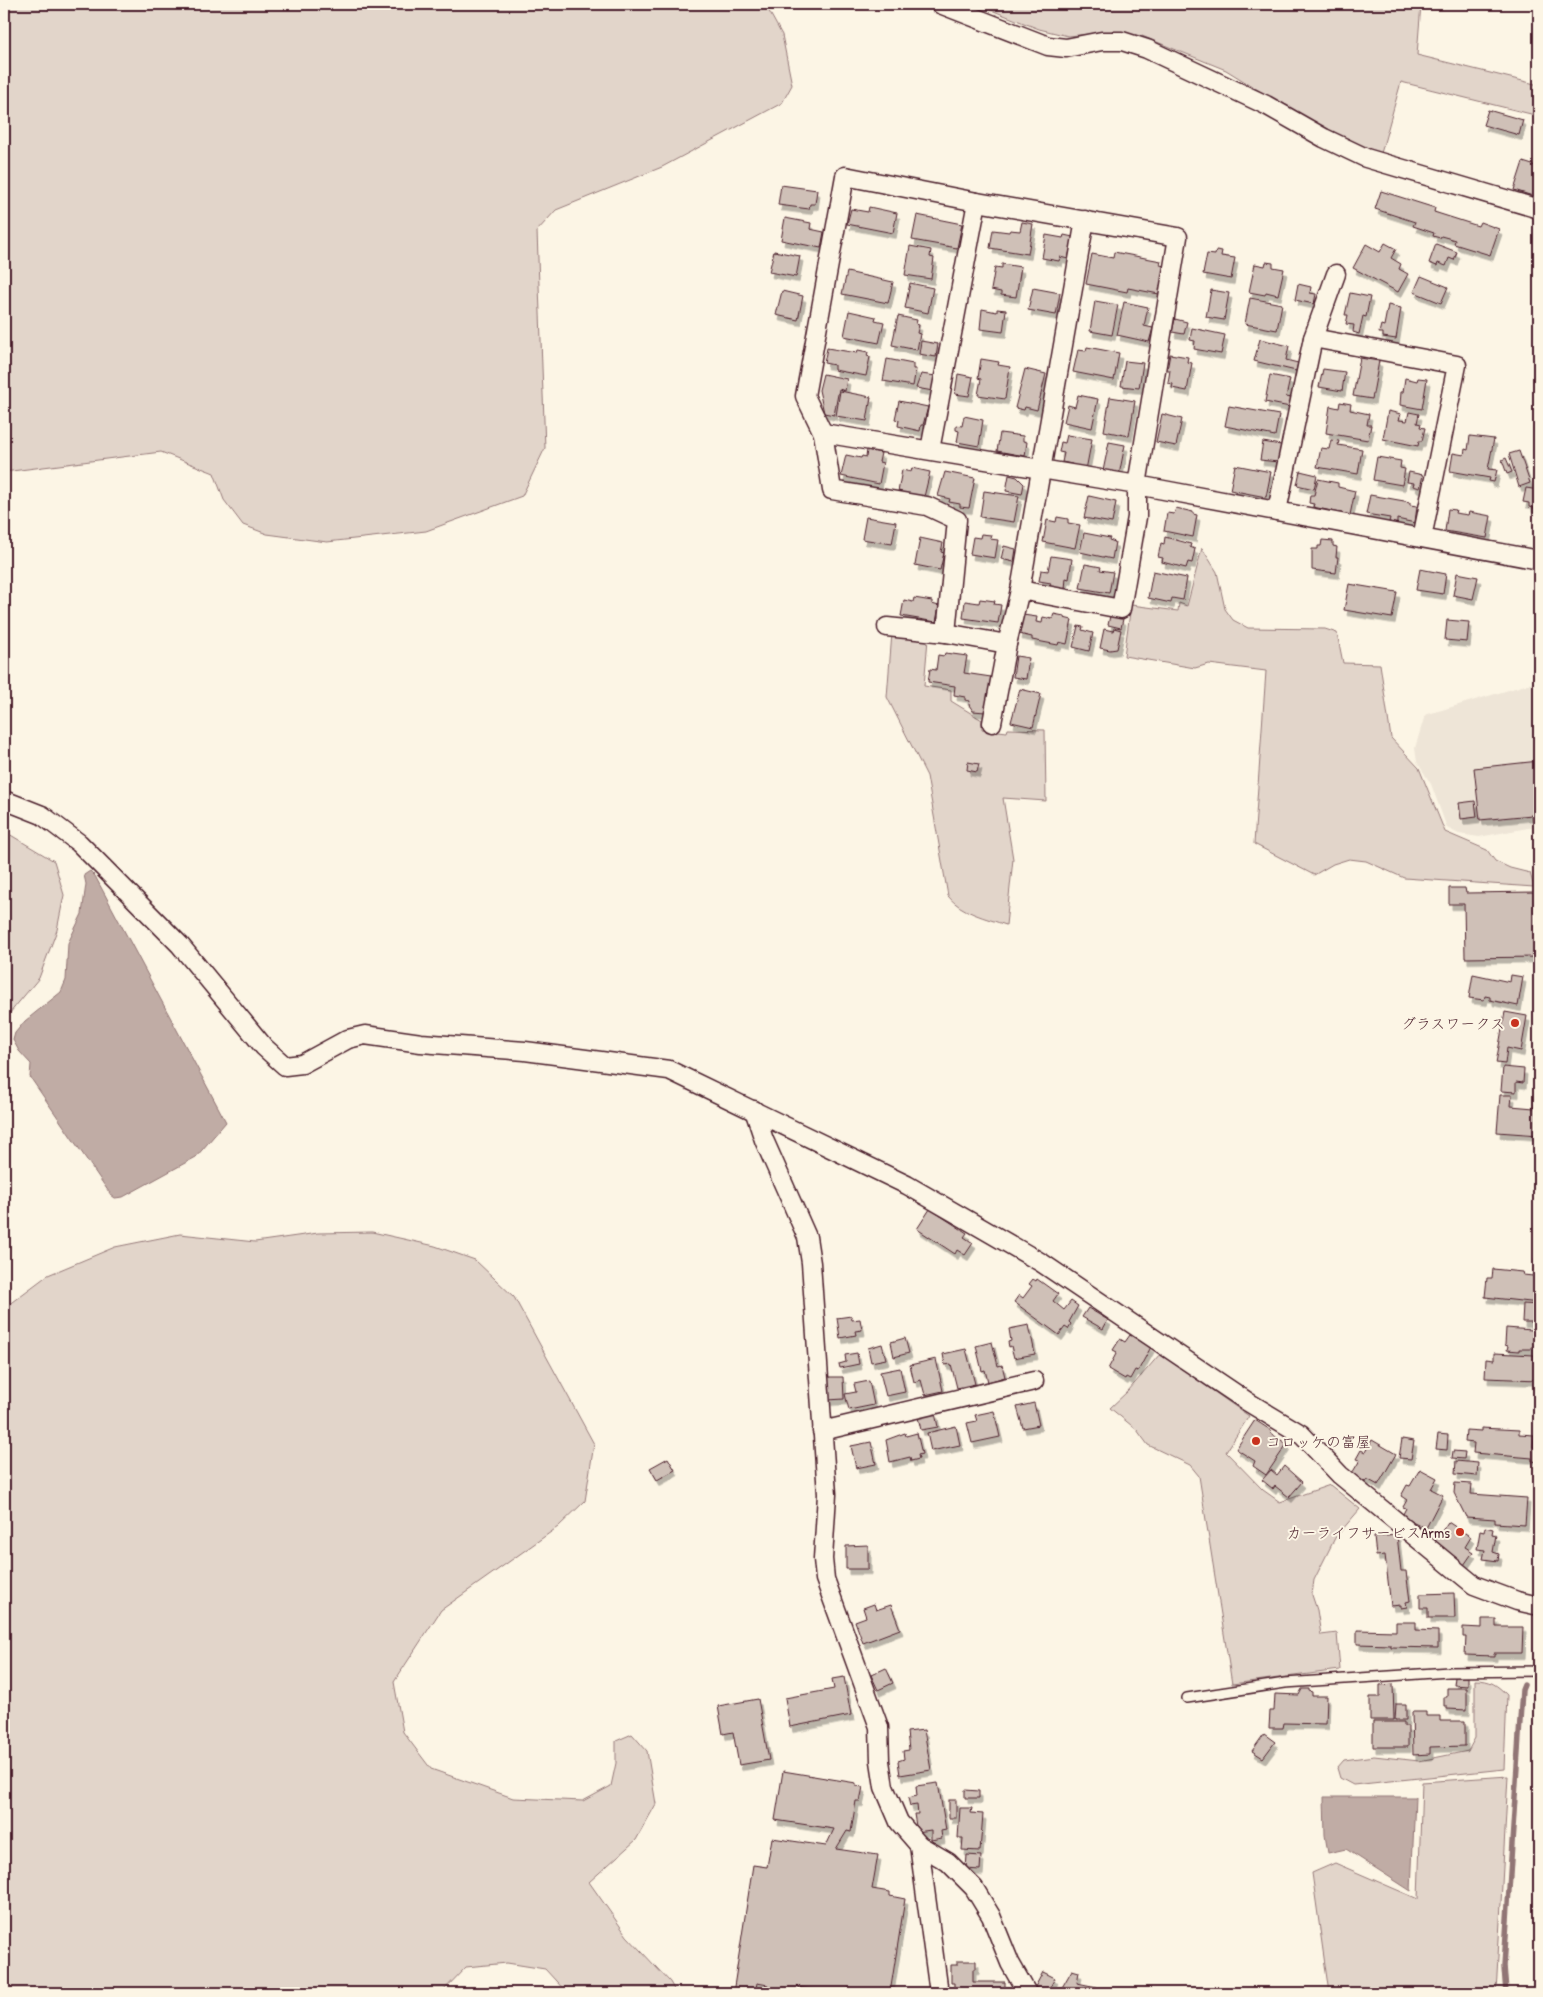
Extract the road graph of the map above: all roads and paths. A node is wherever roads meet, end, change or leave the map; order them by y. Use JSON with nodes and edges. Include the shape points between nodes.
{"nodes":[{"id":1,"x":940,"y":4,"type":"edge"},
{"id":2,"x":977,"y":202,"type":"junction"},
{"id":3,"x":1539,"y":209,"type":"edge"},
{"id":4,"x":1085,"y":220,"type":"junction"},
{"id":5,"x":1336,"y":274,"type":"dead end"},
{"id":6,"x":1313,"y":338,"type":"junction"},
{"id":7,"x":823,"y":433,"type":"junction"},
{"id":8,"x":930,"y":450,"type":"junction"},
{"id":9,"x":1042,"y":468,"type":"junction"},
{"id":10,"x":1137,"y":485,"type":"junction"},
{"id":11,"x":1277,"y":511,"type":"junction"},
{"id":12,"x":1422,"y":538,"type":"junction"},
{"id":13,"x":1539,"y":560,"type":"edge"},
{"id":14,"x":1020,"y":590,"type":"junction"},
{"id":15,"x":887,"y":627,"type":"dead end"},
{"id":16,"x":946,"y":634,"type":"junction"},
{"id":17,"x":1007,"y":644,"type":"junction"},
{"id":18,"x":992,"y":723,"type":"dead end"},
{"id":19,"x":4,"y":800,"type":"edge"},
{"id":20,"x":754,"y":1110,"type":"junction"},
{"id":21,"x":1034,"y":1381,"type":"dead end"},
{"id":22,"x":822,"y":1431,"type":"junction"},
{"id":23,"x":1539,"y":1606,"type":"edge"},
{"id":24,"x":1539,"y":1671,"type":"edge"},
{"id":25,"x":1187,"y":1698,"type":"dead end"},
{"id":26,"x":918,"y":1845,"type":"junction"},
{"id":27,"x":938,"y":1993,"type":"edge"},
{"id":28,"x":1027,"y":1993,"type":"edge"}],
"edges":[{"from":1,"to":3,"type":"street","via":[[1048,46],[1066,48],[1122,41],[1147,49],[1266,105],[1366,158]]},
{"from":2,"to":4,"type":"street"},
{"from":2,"to":7,"type":"street","via":[[845,176],[805,396]]},
{"from":2,"to":8,"type":"street"},
{"from":4,"to":9,"type":"street"},
{"from":4,"to":10,"type":"street","via":[[1178,237]]},
{"from":5,"to":6,"type":"street"},
{"from":6,"to":11,"type":"street"},
{"from":6,"to":12,"type":"street","via":[[1457,364]]},
{"from":7,"to":8,"type":"street"},
{"from":7,"to":16,"type":"street","via":[[832,490],[927,506],[957,520]]},
{"from":8,"to":9,"type":"street"},
{"from":9,"to":10,"type":"street"},
{"from":9,"to":14,"type":"street"},
{"from":10,"to":11,"type":"street"},
{"from":10,"to":14,"type":"street","via":[[1137,517],[1122,609]]},
{"from":11,"to":12,"type":"street"},
{"from":12,"to":13,"type":"street"},
{"from":14,"to":17,"type":"street"},
{"from":15,"to":16,"type":"street"},
{"from":16,"to":17,"type":"street"},
{"from":17,"to":18,"type":"street"},
{"from":19,"to":20,"type":"street","via":[[42,815],[79,843],[180,945],[264,1047],[285,1066],[302,1064],[348,1039],[365,1034],[421,1043],[525,1050],[669,1070]]},
{"from":20,"to":22,"type":"street","via":[[807,1237]]},
{"from":20,"to":23,"type":"street","via":[[908,1185],[1042,1263],[1301,1434],[1340,1475],[1474,1584]]},
{"from":21,"to":22,"type":"street"},
{"from":22,"to":26,"type":"street","via":[[827,1494],[825,1579],[879,1727],[884,1787],[899,1822]]},
{"from":24,"to":25,"type":"lane","via":[[1449,1672],[1285,1683]]},
{"from":26,"to":27,"type":"street"},
{"from":26,"to":28,"type":"street","via":[[948,1862],[974,1888]]}]}
